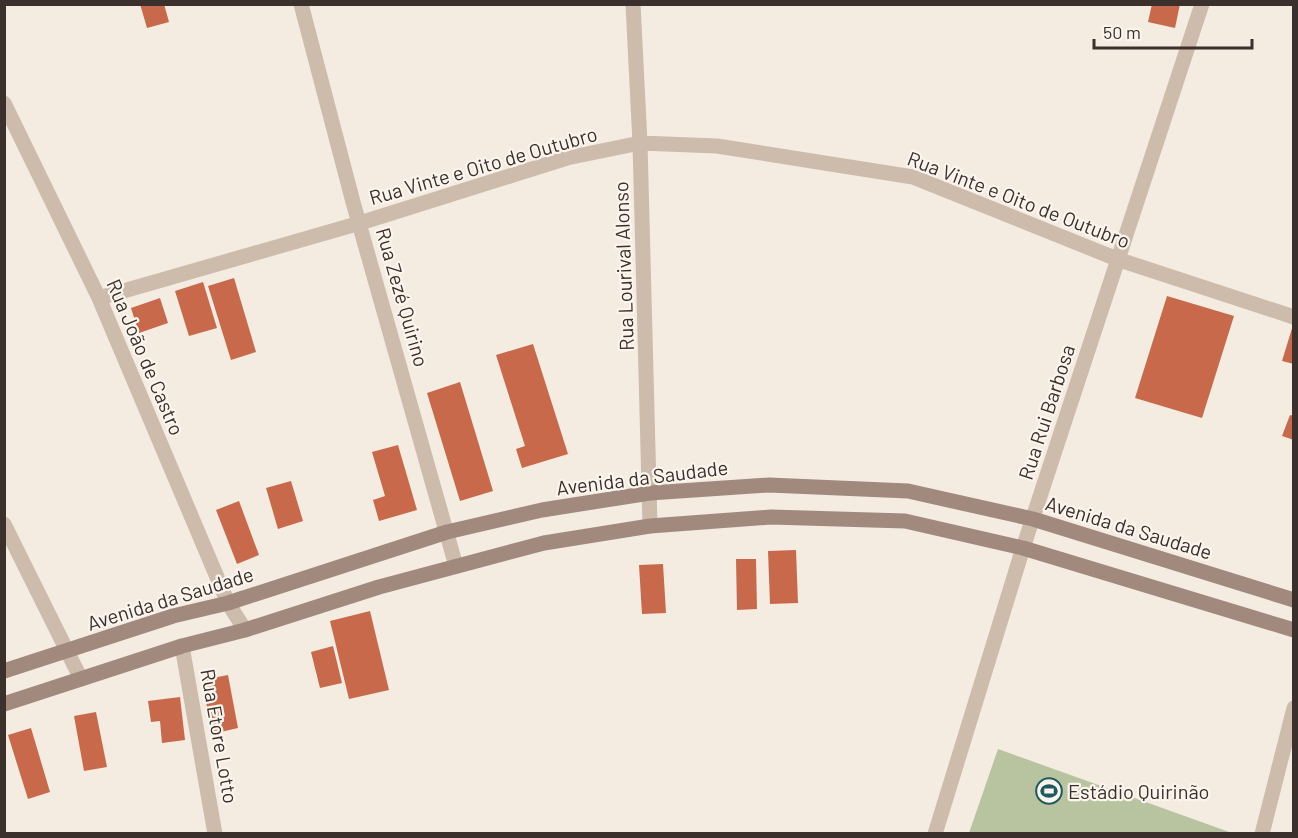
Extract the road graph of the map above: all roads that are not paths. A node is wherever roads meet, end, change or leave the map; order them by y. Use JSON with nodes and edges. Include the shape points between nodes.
{"nodes":[{"id":1,"x":301,"y":4,"type":"edge"},
{"id":2,"x":633,"y":4,"type":"edge"},
{"id":3,"x":1202,"y":4,"type":"edge"},
{"id":4,"x":4,"y":103,"type":"edge"},
{"id":5,"x":640,"y":143,"type":"junction"},
{"id":6,"x":360,"y":223,"type":"junction"},
{"id":7,"x":1117,"y":259,"type":"junction"},
{"id":8,"x":99,"y":298,"type":"junction"},
{"id":9,"x":1293,"y":317,"type":"edge"},
{"id":10,"x":650,"y":493,"type":"junction"},
{"id":11,"x":1033,"y":519,"type":"junction"},
{"id":12,"x":4,"y":524,"type":"edge"},
{"id":13,"x":650,"y":526,"type":"junction"},
{"id":14,"x":447,"y":532,"type":"junction"},
{"id":15,"x":1023,"y":548,"type":"junction"},
{"id":16,"x":456,"y":566,"type":"junction"},
{"id":17,"x":1293,"y":600,"type":"edge"},
{"id":18,"x":228,"y":603,"type":"junction"},
{"id":19,"x":245,"y":630,"type":"junction"},
{"id":20,"x":1293,"y":630,"type":"edge"},
{"id":21,"x":182,"y":646,"type":"junction"},
{"id":22,"x":67,"y":652,"type":"junction"},
{"id":23,"x":4,"y":671,"type":"edge"},
{"id":24,"x":81,"y":679,"type":"junction"},
{"id":25,"x":4,"y":704,"type":"edge"},
{"id":26,"x":1293,"y":708,"type":"edge"},
{"id":27,"x":215,"y":834,"type":"edge"},
{"id":28,"x":935,"y":834,"type":"edge"},
{"id":29,"x":1262,"y":834,"type":"edge"}],
"edges":[{"from":1,"to":6,"type":"street","name":"Rua Zezé Quirino"},
{"from":2,"to":5,"type":"street","name":"Rua Lourival Alonso"},
{"from":3,"to":7,"type":"street","name":"Rua Rui Barbosa"},
{"from":4,"to":8,"type":"street","name":"Rua João de Castro"},
{"from":5,"to":6,"type":"street","name":"Rua Vinte e Oito de Outubro","via":[[567,158]]},
{"from":5,"to":7,"type":"street","name":"Rua Vinte e Oito de Outubro","via":[[717,146],[913,177]]},
{"from":5,"to":10,"type":"street","name":"Rua Lourival Alonso"},
{"from":6,"to":8,"type":"street","name":"Rua Vinte e Oito de Outubro"},
{"from":6,"to":14,"type":"street","name":"Rua Zezé Quirino"},
{"from":7,"to":9,"type":"street","name":"Rua Vinte e Oito de Outubro"},
{"from":7,"to":11,"type":"street","name":"Rua Rui Barbosa"},
{"from":8,"to":18,"type":"street","name":"Rua João de Castro"},
{"from":10,"to":11,"type":"main road","name":"Avenida da Saudade","via":[[769,485],[908,491]]},
{"from":10,"to":13,"type":"street","name":"Rua Lourival Alonso"},
{"from":10,"to":14,"type":"main road","name":"Avenida da Saudade","via":[[542,510]]},
{"from":11,"to":15,"type":"street","name":"Rua Rui Barbosa"},
{"from":11,"to":17,"type":"main road","name":"Avenida da Saudade"},
{"from":12,"to":22,"type":"street"},
{"from":13,"to":15,"type":"main road","via":[[771,517],[904,521]]},
{"from":13,"to":16,"type":"main road","via":[[544,543]]},
{"from":14,"to":16,"type":"street","name":"Rua Zezé Quirino"},
{"from":14,"to":18,"type":"main road","name":"Avenida da Saudade"},
{"from":15,"to":20,"type":"main road"},
{"from":15,"to":28,"type":"street","name":"Rua Rui Barbosa"},
{"from":16,"to":19,"type":"main road"},
{"from":18,"to":19,"type":"street","name":"Rua João de Castro"},
{"from":18,"to":22,"type":"main road","name":"Avenida da Saudade","via":[[173,616]]},
{"from":19,"to":21,"type":"main road"},
{"from":21,"to":24,"type":"main road"},
{"from":21,"to":27,"type":"street","name":"Rua Etore Lotto"},
{"from":22,"to":23,"type":"main road","name":"Avenida da Saudade"},
{"from":22,"to":24,"type":"street"},
{"from":24,"to":25,"type":"main road"},
{"from":26,"to":29,"type":"street"}]}
